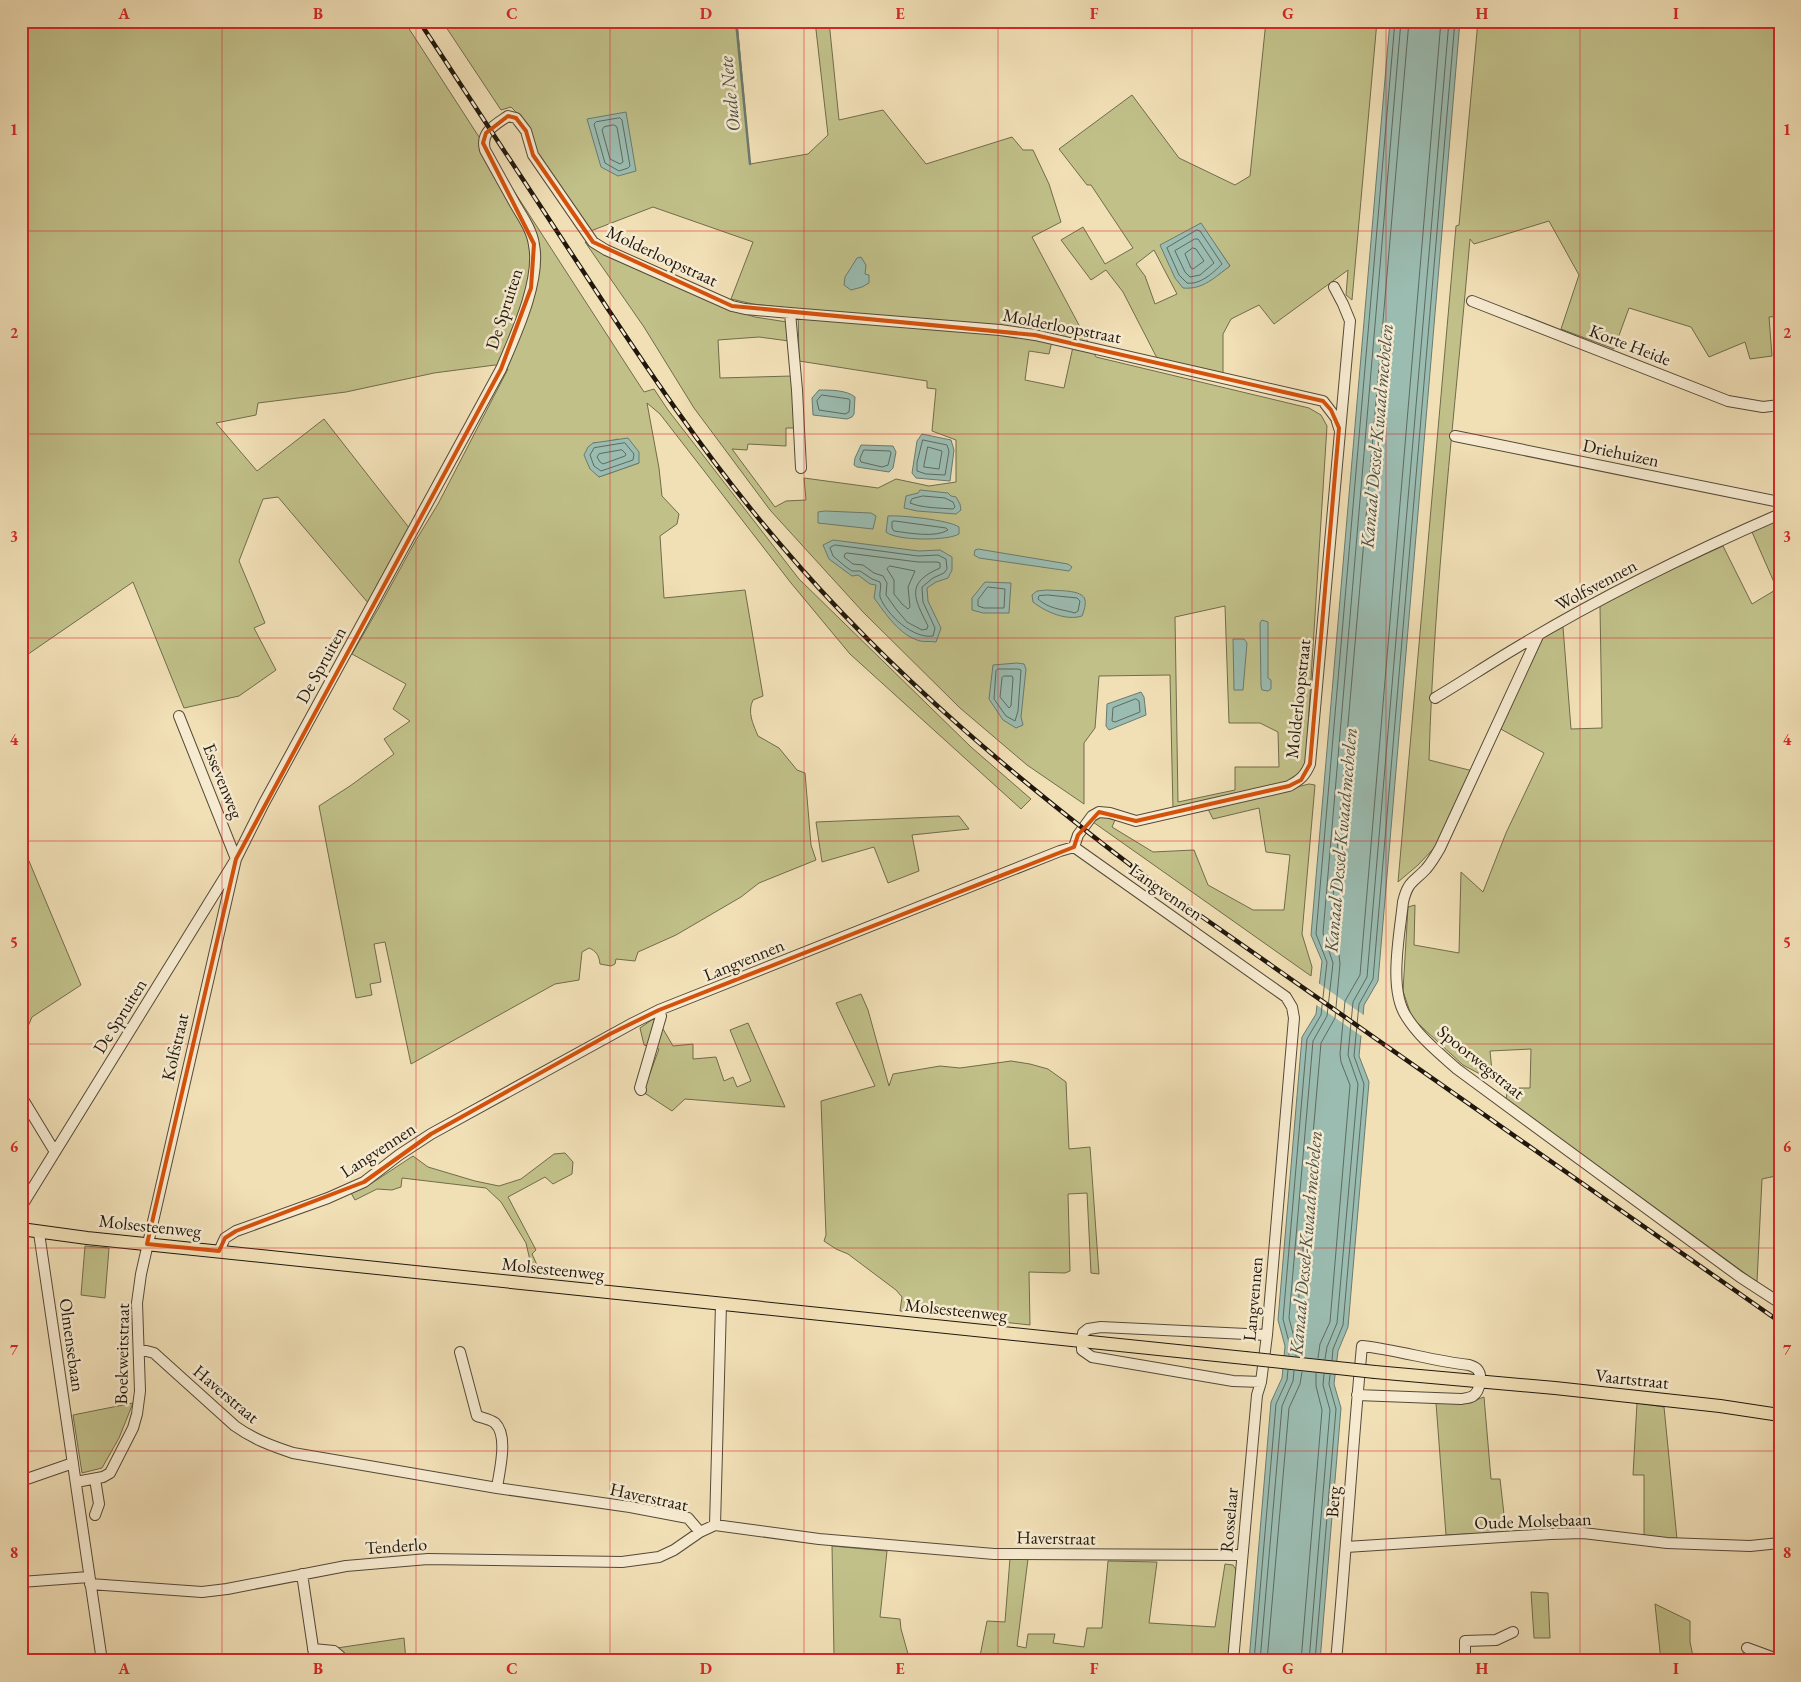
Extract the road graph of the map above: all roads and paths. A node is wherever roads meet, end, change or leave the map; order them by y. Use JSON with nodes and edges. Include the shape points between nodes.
{"nodes":[{"id":1,"x":500,"y":121,"type":"joint"},
{"id":2,"x":1334,"y":287,"type":"dead end"},
{"id":3,"x":1472,"y":301,"type":"dead end"},
{"id":4,"x":790,"y":313,"type":"junction"},
{"id":5,"x":1342,"y":394,"type":"junction"},
{"id":6,"x":1323,"y":401,"type":"junction"},
{"id":7,"x":1780,"y":405,"type":"edge"},
{"id":8,"x":1339,"y":428,"type":"junction"},
{"id":9,"x":1454,"y":436,"type":"dead end"},
{"id":10,"x":801,"y":468,"type":"dead end"},
{"id":11,"x":1780,"y":502,"type":"edge"},
{"id":12,"x":1780,"y":514,"type":"edge"},
{"id":13,"x":1538,"y":636,"type":"junction"},
{"id":14,"x":1436,"y":698,"type":"dead end"},
{"id":15,"x":179,"y":716,"type":"dead end"},
{"id":16,"x":1074,"y":847,"type":"junction"},
{"id":17,"x":236,"y":859,"type":"junction"},
{"id":18,"x":659,"y":1010,"type":"junction"},
{"id":19,"x":641,"y":1090,"type":"dead end"},
{"id":20,"x":21,"y":1096,"type":"edge"},
{"id":21,"x":55,"y":1152,"type":"junction"},
{"id":22,"x":21,"y":1207,"type":"edge"},
{"id":23,"x":21,"y":1229,"type":"edge"},
{"id":24,"x":39,"y":1232,"type":"junction"},
{"id":25,"x":148,"y":1244,"type":"junction"},
{"id":26,"x":219,"y":1251,"type":"junction"},
{"id":27,"x":1780,"y":1303,"type":"edge"},
{"id":28,"x":722,"y":1304,"type":"junction"},
{"id":29,"x":1267,"y":1335,"type":"junction"},
{"id":30,"x":1082,"y":1341,"type":"junction"},
{"id":31,"x":139,"y":1349,"type":"junction"},
{"id":32,"x":460,"y":1352,"type":"dead end"},
{"id":33,"x":1375,"y":1372,"type":"joint"},
{"id":34,"x":1261,"y":1382,"type":"junction"},
{"id":35,"x":1480,"y":1382,"type":"junction"},
{"id":36,"x":1357,"y":1395,"type":"junction"},
{"id":37,"x":1780,"y":1415,"type":"edge"},
{"id":38,"x":73,"y":1463,"type":"junction"},
{"id":39,"x":95,"y":1479,"type":"junction"},
{"id":40,"x":21,"y":1481,"type":"edge"},
{"id":41,"x":76,"y":1482,"type":"junction"},
{"id":42,"x":497,"y":1488,"type":"junction"},
{"id":43,"x":95,"y":1515,"type":"dead end"},
{"id":44,"x":715,"y":1525,"type":"junction"},
{"id":45,"x":700,"y":1532,"type":"junction"},
{"id":46,"x":1780,"y":1543,"type":"edge"},
{"id":47,"x":1346,"y":1547,"type":"junction"},
{"id":48,"x":1242,"y":1555,"type":"junction"},
{"id":49,"x":302,"y":1574,"type":"junction"},
{"id":50,"x":90,"y":1581,"type":"junction"},
{"id":51,"x":21,"y":1582,"type":"edge"},
{"id":52,"x":1514,"y":1632,"type":"dead end"},
{"id":53,"x":1747,"y":1648,"type":"dead end"},
{"id":54,"x":314,"y":1649,"type":"junction"},
{"id":55,"x":1780,"y":1660,"type":"edge"},
{"id":56,"x":102,"y":1661,"type":"edge"},
{"id":57,"x":315,"y":1661,"type":"edge"},
{"id":58,"x":341,"y":1661,"type":"edge"},
{"id":59,"x":1233,"y":1661,"type":"edge"},
{"id":60,"x":1336,"y":1661,"type":"edge"},
{"id":61,"x":1465,"y":1661,"type":"edge"}],
"edges":[{"from":1,"to":4,"type":"street","name":"Molderloopstraat","via":[[508,116],[516,118],[526,131],[532,155],[588,237],[599,247],[732,306]]},
{"from":1,"to":17,"type":"street","name":"De Spruiten","via":[[486,133],[483,143],[534,244],[535,267],[531,288],[516,333],[501,369]]},
{"from":2,"to":5,"type":"street","name":"Molderloopstraat","via":[[1350,320]]},
{"from":3,"to":7,"type":"street","name":"Korte Heide","via":[[1728,401],[1763,407]]},
{"from":4,"to":6,"type":"street","name":"Molderloopstraat","via":[[1035,335]]},
{"from":4,"to":10,"type":"street"},
{"from":5,"to":6,"type":"street","via":[[1331,401]]},
{"from":5,"to":8,"type":"street","name":"Molderloopstraat"},
{"from":6,"to":8,"type":"street","via":[[1336,418]]},
{"from":8,"to":16,"type":"street","name":"Molderloopstraat","via":[[1310,764],[1306,774],[1289,786],[1136,821],[1110,812],[1099,812],[1078,835]]},
{"from":9,"to":11,"type":"street","name":"Driehuizen"},
{"from":12,"to":13,"type":"street","name":"Wolfsvennen","via":[[1657,571]]},
{"from":13,"to":14,"type":"street","name":"Wolfsvennen"},
{"from":13,"to":27,"type":"street","name":"Spoorwegstraat","via":[[1440,848],[1406,889],[1395,982],[1400,1004],[1405,1015],[1432,1047],[1457,1069]]},
{"from":15,"to":17,"type":"street","name":"Essevenweg"},
{"from":16,"to":18,"type":"street","name":"Langvennen"},
{"from":16,"to":29,"type":"street","name":"Langvennen","via":[[1286,997],[1292,1007],[1295,1026]]},
{"from":17,"to":21,"type":"street","name":"De Spruiten"},
{"from":17,"to":25,"type":"street","name":"Kolfstraat"},
{"from":18,"to":19,"type":"street","via":[[661,1016]]},
{"from":18,"to":26,"type":"street","name":"Langvennen","via":[[447,1125],[404,1151],[364,1182],[230,1235]]},
{"from":20,"to":21,"type":"street"},
{"from":21,"to":22,"type":"street","name":"De Spruiten"},
{"from":23,"to":24,"type":"main road","name":"Molsesteenweg"},
{"from":24,"to":25,"type":"main road","name":"Molsesteenweg"},
{"from":24,"to":38,"type":"street","name":"Olmensebaan"},
{"from":25,"to":26,"type":"main road","name":"Molsesteenweg"},
{"from":25,"to":31,"type":"street","name":"Boekweitstraat","via":[[137,1303]]},
{"from":26,"to":28,"type":"main road","name":"Molsesteenweg"},
{"from":28,"to":30,"type":"main road","name":"Molsesteenweg"},
{"from":28,"to":44,"type":"street"},
{"from":29,"to":30,"type":"street","via":[[1101,1327],[1088,1329]]},
{"from":29,"to":34,"type":"street","name":"Langvennen"},
{"from":30,"to":33,"type":"main road","name":"Molsesteenweg","bridge":true},
{"from":30,"to":34,"type":"street","via":[[1082,1350],[1092,1357]]},
{"from":31,"to":39,"type":"street","name":"Boekweitstraat","via":[[140,1391],[135,1421],[110,1473]]},
{"from":31,"to":42,"type":"street","name":"Haverstraat","via":[[154,1353],[235,1426],[270,1446],[293,1453]]},
{"from":32,"to":42,"type":"street","via":[[477,1416],[496,1424],[499,1430],[503,1455]]},
{"from":33,"to":35,"type":"main road","name":"Vaartstraat"},
{"from":34,"to":48,"type":"street","name":"Rosselaar","via":[[1257,1395]]},
{"from":35,"to":36,"type":"street","via":[[1477,1392],[1461,1399]]},
{"from":35,"to":36,"type":"street","name":"Berg","via":[[1477,1368],[1470,1365],[1362,1346]]},
{"from":35,"to":37,"type":"main road","name":"Vaartstraat"},
{"from":36,"to":47,"type":"street","name":"Berg"},
{"from":38,"to":40,"type":"street"},
{"from":38,"to":41,"type":"street","name":"Olmensebaan"},
{"from":39,"to":41,"type":"street","name":"Boekweitstraat"},
{"from":39,"to":43,"type":"street","via":[[99,1504]]},
{"from":41,"to":50,"type":"street","name":"Olmensebaan"},
{"from":42,"to":45,"type":"street","name":"Haverstraat","via":[[688,1518]]},
{"from":44,"to":45,"type":"street","name":"Haverstraat"},
{"from":44,"to":48,"type":"street","name":"Haverstraat","via":[[810,1538],[994,1554]]},
{"from":45,"to":49,"type":"street","name":"Tenderlo","via":[[659,1557],[622,1562],[428,1559],[346,1566]]},
{"from":46,"to":47,"type":"street","name":"Oude Molsebaan","via":[[1750,1546],[1667,1543],[1583,1533]]},
{"from":47,"to":60,"type":"street","name":"Berg"},
{"from":48,"to":59,"type":"street","name":"Rosselaar"},
{"from":49,"to":50,"type":"street","name":"Tenderlo","via":[[202,1592]]},
{"from":49,"to":54,"type":"street"},
{"from":50,"to":51,"type":"street","name":"Tenderlo"},
{"from":50,"to":56,"type":"street","name":"Olmensebaan"},
{"from":52,"to":61,"type":"street","via":[[1496,1640],[1465,1641]]},
{"from":53,"to":55,"type":"street"},
{"from":54,"to":57,"type":"street"},
{"from":54,"to":58,"type":"street","via":[[334,1651]]}]}
